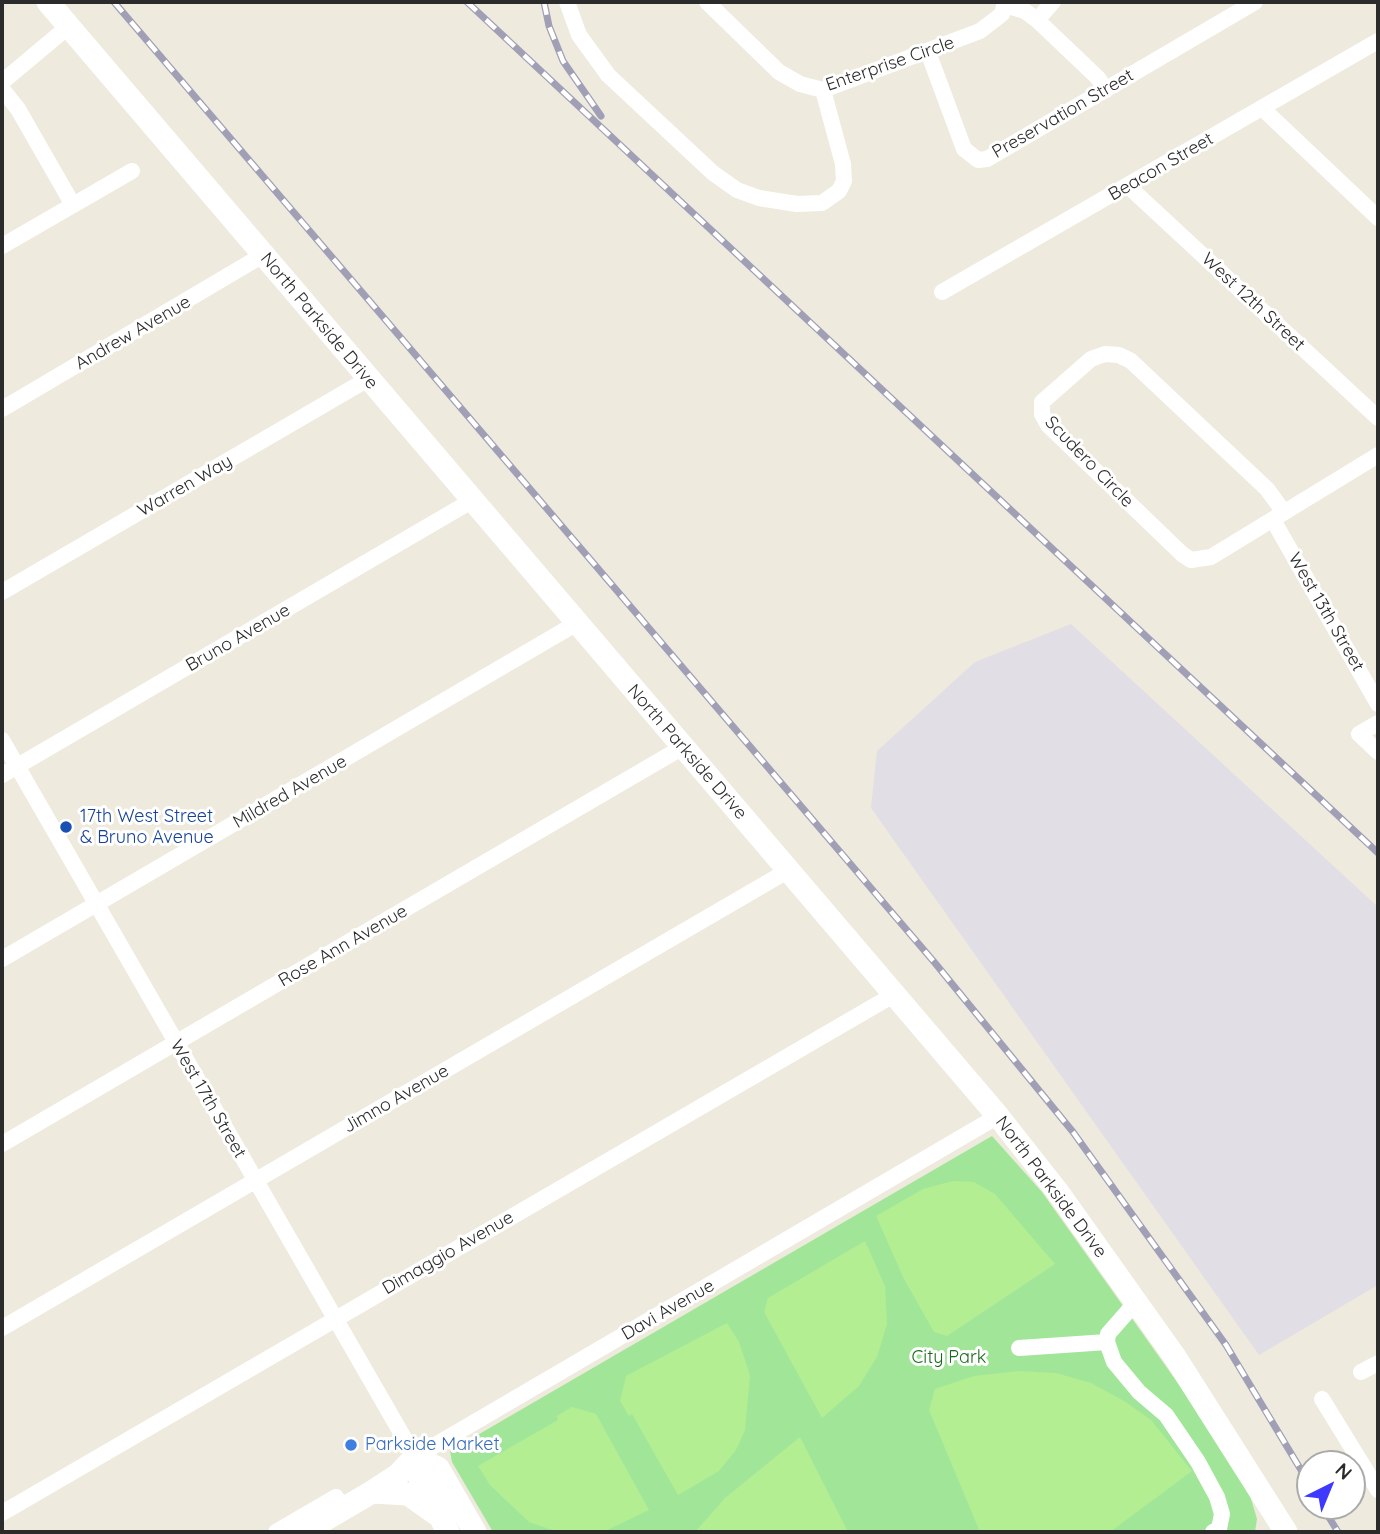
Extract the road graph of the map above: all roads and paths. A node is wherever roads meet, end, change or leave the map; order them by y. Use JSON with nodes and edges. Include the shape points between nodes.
{"nodes":[{"id":1,"x":48,"y":2,"type":"edge"},
{"id":2,"x":567,"y":2,"type":"edge"},
{"id":3,"x":707,"y":2,"type":"edge"},
{"id":4,"x":1053,"y":2,"type":"edge"},
{"id":5,"x":1255,"y":2,"type":"edge"},
{"id":6,"x":1005,"y":4,"type":"edge"},
{"id":7,"x":1037,"y":20,"type":"junction"},
{"id":8,"x":69,"y":26,"type":"junction"},
{"id":9,"x":1378,"y":41,"type":"edge"},
{"id":10,"x":928,"y":52,"type":"junction"},
{"id":11,"x":2,"y":82,"type":"edge"},
{"id":12,"x":2,"y":89,"type":"edge"},
{"id":13,"x":822,"y":90,"type":"junction"},
{"id":14,"x":1106,"y":90,"type":"junction"},
{"id":15,"x":1262,"y":108,"type":"junction"},
{"id":16,"x":132,"y":171,"type":"dead end"},
{"id":17,"x":1128,"y":186,"type":"junction"},
{"id":18,"x":73,"y":205,"type":"junction"},
{"id":19,"x":1378,"y":218,"type":"edge"},
{"id":20,"x":2,"y":246,"type":"edge"},
{"id":21,"x":263,"y":255,"type":"junction"},
{"id":22,"x":942,"y":292,"type":"dead end"},
{"id":23,"x":368,"y":379,"type":"junction"},
{"id":24,"x":2,"y":409,"type":"edge"},
{"id":25,"x":1378,"y":418,"type":"edge"},
{"id":26,"x":1378,"y":455,"type":"edge"},
{"id":27,"x":473,"y":500,"type":"junction"},
{"id":28,"x":1278,"y":515,"type":"junction"},
{"id":29,"x":2,"y":592,"type":"edge"},
{"id":30,"x":577,"y":623,"type":"junction"},
{"id":31,"x":1378,"y":704,"type":"edge"},
{"id":32,"x":1378,"y":723,"type":"edge"},
{"id":33,"x":2,"y":740,"type":"edge"},
{"id":34,"x":683,"y":747,"type":"junction"},
{"id":35,"x":1378,"y":752,"type":"edge"},
{"id":36,"x":18,"y":766,"type":"junction"},
{"id":37,"x":2,"y":775,"type":"edge"},
{"id":38,"x":789,"y":870,"type":"junction"},
{"id":39,"x":96,"y":904,"type":"junction"},
{"id":40,"x":2,"y":959,"type":"edge"},
{"id":41,"x":895,"y":994,"type":"junction"},
{"id":42,"x":176,"y":1043,"type":"junction"},
{"id":43,"x":998,"y":1116,"type":"junction"},
{"id":44,"x":2,"y":1144,"type":"edge"},
{"id":45,"x":255,"y":1181,"type":"junction"},
{"id":46,"x":1136,"y":1303,"type":"junction"},
{"id":47,"x":336,"y":1319,"type":"junction"},
{"id":48,"x":2,"y":1328,"type":"edge"},
{"id":49,"x":1107,"y":1342,"type":"junction"},
{"id":50,"x":1019,"y":1348,"type":"dead end"},
{"id":51,"x":1378,"y":1363,"type":"edge"},
{"id":52,"x":1361,"y":1372,"type":"dead end"},
{"id":53,"x":1322,"y":1399,"type":"dead end"},
{"id":54,"x":415,"y":1457,"type":"junction"},
{"id":55,"x":1259,"y":1486,"type":"junction"},
{"id":56,"x":1378,"y":1490,"type":"edge"},
{"id":57,"x":372,"y":1492,"type":"junction"},
{"id":58,"x":343,"y":1509,"type":"junction"},
{"id":59,"x":2,"y":1513,"type":"edge"},
{"id":60,"x":442,"y":1523,"type":"edge"},
{"id":61,"x":276,"y":1532,"type":"edge"},
{"id":62,"x":304,"y":1532,"type":"edge"},
{"id":63,"x":475,"y":1532,"type":"edge"},
{"id":64,"x":1213,"y":1532,"type":"edge"},
{"id":65,"x":1265,"y":1532,"type":"edge"},
{"id":66,"x":1286,"y":1532,"type":"edge"}],
"edges":[{"from":1,"to":8,"type":"street","name":"North Parkside Drive"},
{"from":2,"to":13,"type":"street","via":[[579,35],[608,75],[713,173],[759,198],[822,204],[839,191],[843,164]]},
{"from":3,"to":13,"type":"street","name":"Enterprise Circle","via":[[779,72]]},
{"from":4,"to":7,"type":"street"},
{"from":5,"to":14,"type":"street","name":"Preservation Street"},
{"from":6,"to":7,"type":"street"},
{"from":6,"to":10,"type":"street","name":"Enterprise Circle","via":[[992,24]]},
{"from":7,"to":14,"type":"street"},
{"from":8,"to":11,"type":"street"},
{"from":8,"to":21,"type":"street","name":"North Parkside Drive"},
{"from":9,"to":15,"type":"street","name":"Beacon Street"},
{"from":10,"to":13,"type":"street","name":"Enterprise Circle"},
{"from":10,"to":14,"type":"street","name":"Preservation Street","via":[[964,149],[978,160]]},
{"from":12,"to":18,"type":"street"},
{"from":15,"to":17,"type":"street","name":"Beacon Street"},
{"from":15,"to":19,"type":"street"},
{"from":16,"to":18,"type":"street"},
{"from":17,"to":22,"type":"street","name":"Beacon Street"},
{"from":17,"to":25,"type":"street","name":"West 12th Street"},
{"from":18,"to":20,"type":"street"},
{"from":21,"to":23,"type":"street","name":"North Parkside Drive"},
{"from":21,"to":24,"type":"street","name":"Andrew Avenue"},
{"from":23,"to":27,"type":"street","name":"North Parkside Drive"},
{"from":23,"to":29,"type":"street","name":"Warren Way"},
{"from":26,"to":28,"type":"street"},
{"from":27,"to":30,"type":"street","name":"North Parkside Drive"},
{"from":27,"to":36,"type":"street","name":"Bruno Avenue"},
{"from":28,"to":28,"type":"street","name":"Scudero Circle","via":[[1257,480],[1131,361],[1119,355],[1091,359],[1042,402],[1048,425],[1191,560],[1211,557]]},
{"from":28,"to":31,"type":"street","name":"West 13th Street"},
{"from":30,"to":34,"type":"street","name":"North Parkside Drive"},
{"from":30,"to":39,"type":"street","name":"Mildred Avenue"},
{"from":32,"to":35,"type":"street","via":[[1359,734]]},
{"from":33,"to":36,"type":"street","name":"West 17th Street"},
{"from":34,"to":38,"type":"street","name":"North Parkside Drive"},
{"from":34,"to":42,"type":"street","name":"Rose Ann Avenue"},
{"from":36,"to":37,"type":"street","name":"Bruno Avenue"},
{"from":36,"to":39,"type":"street","name":"West 17th Street"},
{"from":38,"to":41,"type":"street","name":"North Parkside Drive"},
{"from":38,"to":45,"type":"street","name":"Jimno Avenue"},
{"from":39,"to":40,"type":"street","name":"Mildred Avenue"},
{"from":39,"to":42,"type":"street","name":"West 17th Street"},
{"from":41,"to":43,"type":"street","name":"North Parkside Drive"},
{"from":41,"to":47,"type":"street","name":"Dimaggio Avenue"},
{"from":42,"to":44,"type":"street","name":"Rose Ann Avenue"},
{"from":42,"to":45,"type":"street","name":"West 17th Street"},
{"from":43,"to":46,"type":"street","name":"North Parkside Drive","via":[[1058,1191]]},
{"from":43,"to":54,"type":"street","name":"Davi Avenue"},
{"from":45,"to":47,"type":"street","name":"West 17th Street"},
{"from":45,"to":48,"type":"street","name":"Jimno Avenue"},
{"from":46,"to":49,"type":"street","via":[[1108,1334]]},
{"from":46,"to":55,"type":"street","name":"North Parkside Drive"},
{"from":47,"to":54,"type":"street","name":"West 17th Street"},
{"from":47,"to":59,"type":"street","name":"Dimaggio Avenue"},
{"from":49,"to":50,"type":"street"},
{"from":49,"to":64,"type":"street","via":[[1114,1362],[1166,1415],[1198,1462],[1222,1514],[1219,1529]]},
{"from":51,"to":52,"type":"street"},
{"from":53,"to":56,"type":"street"},
{"from":54,"to":57,"type":"street","name":"Davi Avenue"},
{"from":54,"to":60,"type":"street","via":[[420,1479]]},
{"from":54,"to":63,"type":"street","via":[[438,1468]]},
{"from":55,"to":65,"type":"street"},
{"from":55,"to":66,"type":"street","name":"North Parkside Drive"},
{"from":57,"to":58,"type":"street","name":"Davi Avenue"},
{"from":57,"to":60,"type":"street","via":[[408,1494]]},
{"from":58,"to":61,"type":"street","via":[[336,1497]]},
{"from":58,"to":62,"type":"street","name":"Davi Avenue"}]}
